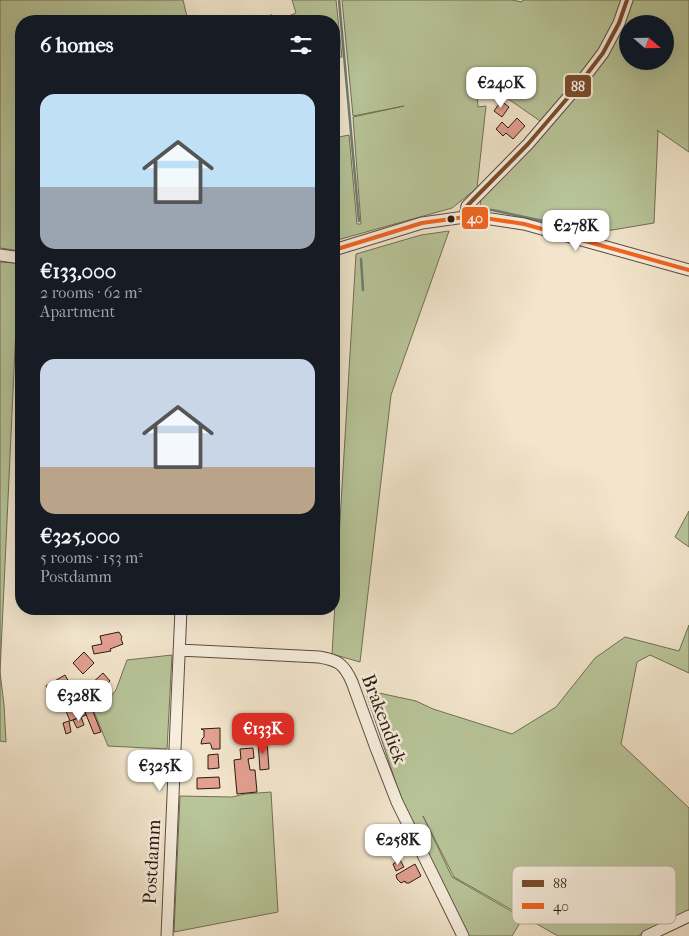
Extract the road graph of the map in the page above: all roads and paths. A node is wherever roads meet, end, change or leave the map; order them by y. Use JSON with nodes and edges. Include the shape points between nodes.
{"nodes":[{"id":1,"x":627,"y":0,"type":"edge"},
{"id":2,"x":465,"y":217,"type":"junction"},
{"id":3,"x":340,"y":248,"type":"edge"},
{"id":4,"x":0,"y":256,"type":"edge"},
{"id":5,"x":15,"y":257,"type":"edge"},
{"id":6,"x":689,"y":270,"type":"edge"},
{"id":7,"x":181,"y":615,"type":"edge"},
{"id":8,"x":180,"y":650,"type":"junction"},
{"id":9,"x":689,"y":916,"type":"edge"},
{"id":10,"x":676,"y":922,"type":"edge"},
{"id":11,"x":672,"y":924,"type":"edge"},
{"id":12,"x":167,"y":936,"type":"edge"},
{"id":13,"x":463,"y":936,"type":"edge"},
{"id":14,"x":647,"y":936,"type":"edge"}],
"edges":[{"from":1,"to":2,"type":"street","via":[[603,53],[528,144],[467,206]]},
{"from":2,"to":3,"type":"street","via":[[422,223]]},
{"from":2,"to":6,"type":"street","via":[[524,224]]},
{"from":4,"to":5,"type":"street"},
{"from":7,"to":8,"type":"street","name":"Postdamm"},
{"from":8,"to":12,"type":"street","name":"Postdamm"},
{"from":8,"to":13,"type":"street","name":"Brakendiek","via":[[319,657],[340,663],[348,672],[397,802]]},
{"from":9,"to":10,"type":"street"},
{"from":11,"to":14,"type":"street"}]}
